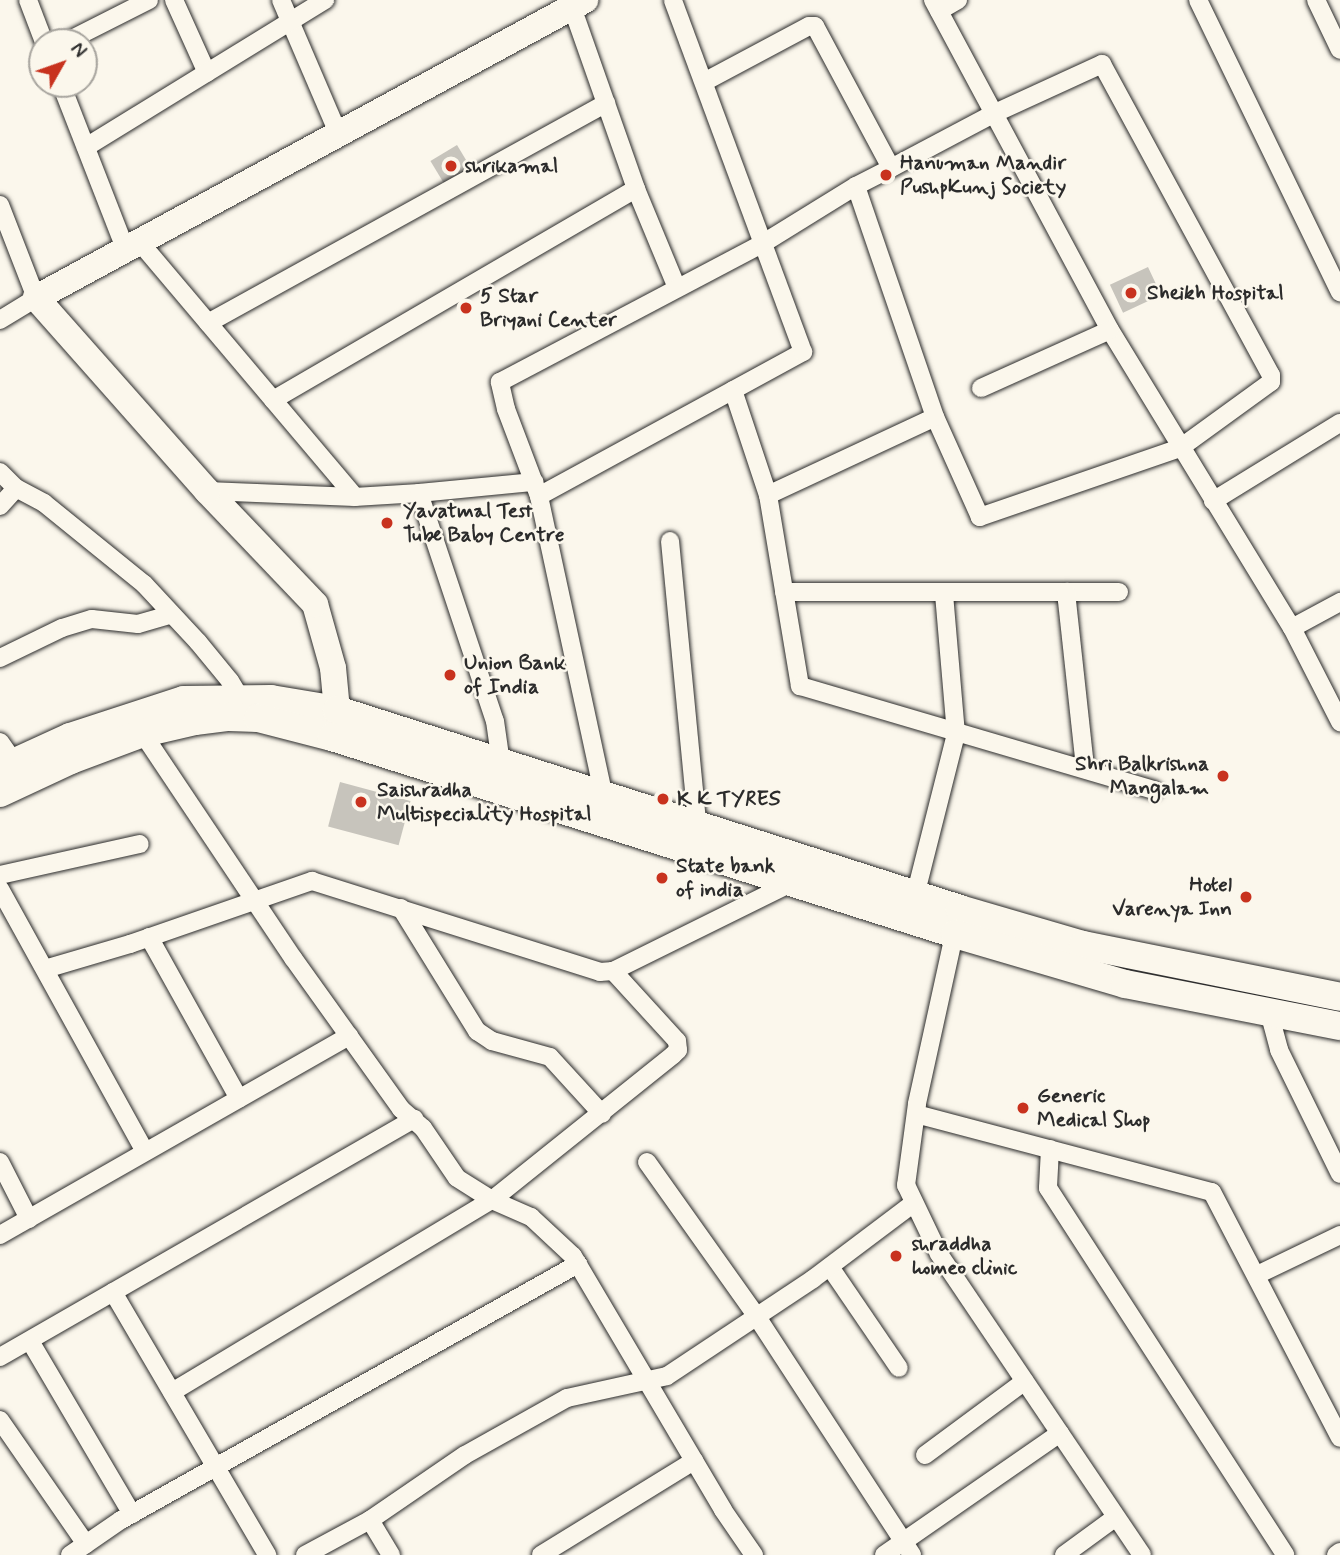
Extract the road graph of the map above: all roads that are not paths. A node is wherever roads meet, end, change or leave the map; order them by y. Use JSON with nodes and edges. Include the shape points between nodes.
{"nodes":[{"id":1,"x":28,"y":0,"type":"edge"},
{"id":2,"x":149,"y":0,"type":"edge"},
{"id":3,"x":174,"y":0,"type":"edge"},
{"id":4,"x":281,"y":0,"type":"edge"},
{"id":5,"x":325,"y":0,"type":"edge"},
{"id":6,"x":673,"y":0,"type":"edge"},
{"id":7,"x":958,"y":0,"type":"edge"},
{"id":8,"x":1198,"y":0,"type":"edge"},
{"id":9,"x":1316,"y":0,"type":"edge"},
{"id":10,"x":578,"y":3,"type":"edge"},
{"id":11,"x":936,"y":5,"type":"edge"},
{"id":12,"x":289,"y":22,"type":"junction"},
{"id":13,"x":39,"y":28,"type":"edge"},
{"id":14,"x":94,"y":28,"type":"edge"},
{"id":15,"x":1340,"y":50,"type":"edge"},
{"id":16,"x":207,"y":73,"type":"junction"},
{"id":17,"x":704,"y":82,"type":"junction"},
{"id":18,"x":66,"y":98,"type":"edge"},
{"id":19,"x":606,"y":103,"type":"junction"},
{"id":20,"x":993,"y":114,"type":"junction"},
{"id":21,"x":338,"y":133,"type":"junction"},
{"id":22,"x":86,"y":148,"type":"junction"},
{"id":23,"x":891,"y":168,"type":"junction"},
{"id":24,"x":856,"y":186,"type":"junction"},
{"id":25,"x":636,"y":189,"type":"junction"},
{"id":26,"x":0,"y":205,"type":"edge"},
{"id":27,"x":132,"y":244,"type":"junction"},
{"id":28,"x":762,"y":244,"type":"junction"},
{"id":29,"x":677,"y":288,"type":"junction"},
{"id":30,"x":1340,"y":292,"type":"edge"},
{"id":31,"x":36,"y":298,"type":"junction"},
{"id":32,"x":0,"y":320,"type":"edge"},
{"id":33,"x":208,"y":323,"type":"junction"},
{"id":34,"x":1110,"y":330,"type":"junction"},
{"id":35,"x":981,"y":388,"type":"dead end"},
{"id":36,"x":733,"y":390,"type":"junction"},
{"id":37,"x":274,"y":400,"type":"junction"},
{"id":38,"x":935,"y":417,"type":"junction"},
{"id":39,"x":1340,"y":423,"type":"edge"},
{"id":40,"x":1180,"y":448,"type":"junction"},
{"id":41,"x":0,"y":472,"type":"edge"},
{"id":42,"x":16,"y":488,"type":"junction"},
{"id":43,"x":537,"y":489,"type":"junction"},
{"id":44,"x":207,"y":491,"type":"junction"},
{"id":45,"x":419,"y":493,"type":"junction"},
{"id":46,"x":768,"y":495,"type":"junction"},
{"id":47,"x":355,"y":497,"type":"junction"},
{"id":48,"x":1213,"y":501,"type":"junction"},
{"id":49,"x":0,"y":506,"type":"edge"},
{"id":50,"x":670,"y":541,"type":"dead end"},
{"id":51,"x":784,"y":592,"type":"junction"},
{"id":52,"x":1066,"y":592,"type":"junction"},
{"id":53,"x":1119,"y":592,"type":"dead end"},
{"id":54,"x":944,"y":593,"type":"junction"},
{"id":55,"x":1340,"y":602,"type":"edge"},
{"id":56,"x":170,"y":615,"type":"junction"},
{"id":57,"x":1292,"y":628,"type":"junction"},
{"id":58,"x":3,"y":651,"type":"edge"},
{"id":59,"x":241,"y":699,"type":"junction"},
{"id":60,"x":1340,"y":722,"type":"edge"},
{"id":61,"x":137,"y":724,"type":"junction"},
{"id":62,"x":335,"y":724,"type":"junction"},
{"id":63,"x":956,"y":734,"type":"junction"},
{"id":64,"x":5,"y":758,"type":"edge"},
{"id":65,"x":501,"y":762,"type":"junction"},
{"id":66,"x":1085,"y":768,"type":"junction"},
{"id":67,"x":1154,"y":790,"type":"dead end"},
{"id":68,"x":0,"y":793,"type":"edge"},
{"id":69,"x":604,"y":797,"type":"junction"},
{"id":70,"x":643,"y":821,"type":"junction"},
{"id":71,"x":697,"y":823,"type":"junction"},
{"id":72,"x":140,"y":844,"type":"dead end"},
{"id":73,"x":0,"y":875,"type":"edge"},
{"id":74,"x":793,"y":882,"type":"junction"},
{"id":75,"x":0,"y":889,"type":"edge"},
{"id":76,"x":916,"y":892,"type":"junction"},
{"id":77,"x":253,"y":899,"type":"junction"},
{"id":78,"x":401,"y":908,"type":"junction"},
{"id":79,"x":957,"y":921,"type":"junction"},
{"id":80,"x":149,"y":937,"type":"junction"},
{"id":81,"x":45,"y":969,"type":"junction"},
{"id":82,"x":613,"y":971,"type":"junction"},
{"id":83,"x":1340,"y":997,"type":"edge"},
{"id":84,"x":1269,"y":1012,"type":"junction"},
{"id":85,"x":1340,"y":1026,"type":"edge"},
{"id":86,"x":349,"y":1036,"type":"junction"},
{"id":87,"x":239,"y":1099,"type":"junction"},
{"id":88,"x":602,"y":1114,"type":"junction"},
{"id":89,"x":916,"y":1114,"type":"junction"},
{"id":90,"x":414,"y":1119,"type":"junction"},
{"id":91,"x":1050,"y":1149,"type":"junction"},
{"id":92,"x":145,"y":1152,"type":"junction"},
{"id":93,"x":0,"y":1162,"type":"edge"},
{"id":94,"x":647,"y":1162,"type":"dead end"},
{"id":95,"x":1340,"y":1174,"type":"edge"},
{"id":96,"x":492,"y":1200,"type":"junction"},
{"id":97,"x":914,"y":1203,"type":"junction"},
{"id":98,"x":29,"y":1219,"type":"junction"},
{"id":99,"x":0,"y":1235,"type":"edge"},
{"id":100,"x":1340,"y":1235,"type":"edge"},
{"id":101,"x":578,"y":1264,"type":"junction"},
{"id":102,"x":830,"y":1267,"type":"junction"},
{"id":103,"x":1256,"y":1275,"type":"junction"},
{"id":104,"x":113,"y":1292,"type":"junction"},
{"id":105,"x":757,"y":1317,"type":"junction"},
{"id":106,"x":30,"y":1340,"type":"junction"},
{"id":107,"x":0,"y":1357,"type":"edge"},
{"id":108,"x":899,"y":1368,"type":"dead end"},
{"id":109,"x":647,"y":1380,"type":"junction"},
{"id":110,"x":1025,"y":1381,"type":"junction"},
{"id":111,"x":172,"y":1392,"type":"junction"},
{"id":112,"x":0,"y":1420,"type":"edge"},
{"id":113,"x":1060,"y":1433,"type":"junction"},
{"id":114,"x":1340,"y":1438,"type":"edge"},
{"id":115,"x":925,"y":1455,"type":"dead end"},
{"id":116,"x":694,"y":1461,"type":"junction"},
{"id":117,"x":215,"y":1469,"type":"junction"},
{"id":118,"x":132,"y":1514,"type":"junction"},
{"id":119,"x":1116,"y":1517,"type":"junction"},
{"id":120,"x":370,"y":1520,"type":"junction"},
{"id":121,"x":86,"y":1544,"type":"junction"},
{"id":122,"x":908,"y":1548,"type":"edge"},
{"id":123,"x":70,"y":1555,"type":"edge"},
{"id":124,"x":267,"y":1555,"type":"edge"},
{"id":125,"x":305,"y":1555,"type":"edge"},
{"id":126,"x":391,"y":1555,"type":"edge"},
{"id":127,"x":541,"y":1555,"type":"edge"},
{"id":128,"x":754,"y":1555,"type":"edge"},
{"id":129,"x":884,"y":1555,"type":"edge"},
{"id":130,"x":1064,"y":1555,"type":"edge"},
{"id":131,"x":1142,"y":1555,"type":"edge"},
{"id":132,"x":1285,"y":1555,"type":"edge"}],
"edges":[{"from":1,"to":13,"type":"street"},
{"from":2,"to":14,"type":"street"},
{"from":3,"to":16,"type":"street"},
{"from":4,"to":12,"type":"street"},
{"from":5,"to":12,"type":"street"},
{"from":6,"to":17,"type":"street"},
{"from":7,"to":11,"type":"street"},
{"from":8,"to":30,"type":"street"},
{"from":9,"to":15,"type":"street"},
{"from":10,"to":19,"type":"street"},
{"from":10,"to":21,"type":"street"},
{"from":11,"to":20,"type":"street"},
{"from":12,"to":16,"type":"street"},
{"from":12,"to":21,"type":"street"},
{"from":16,"to":22,"type":"street"},
{"from":17,"to":23,"type":"street","via":[[815,26]]},
{"from":17,"to":28,"type":"street"},
{"from":18,"to":22,"type":"street"},
{"from":19,"to":25,"type":"street"},
{"from":19,"to":33,"type":"street"},
{"from":20,"to":23,"type":"street"},
{"from":20,"to":34,"type":"street"},
{"from":20,"to":40,"type":"street","via":[[1102,64],[1270,375],[1266,387]]},
{"from":21,"to":27,"type":"street"},
{"from":22,"to":27,"type":"street"},
{"from":23,"to":24,"type":"street"},
{"from":24,"to":28,"type":"street"},
{"from":24,"to":38,"type":"street"},
{"from":25,"to":29,"type":"street"},
{"from":25,"to":37,"type":"street"},
{"from":26,"to":31,"type":"street"},
{"from":27,"to":31,"type":"street"},
{"from":27,"to":33,"type":"street"},
{"from":28,"to":29,"type":"street"},
{"from":28,"to":36,"type":"street","via":[[803,352]]},
{"from":29,"to":43,"type":"street","via":[[500,382]]},
{"from":31,"to":32,"type":"street"},
{"from":31,"to":44,"type":"street"},
{"from":33,"to":37,"type":"street"},
{"from":34,"to":35,"type":"street"},
{"from":34,"to":40,"type":"street"},
{"from":36,"to":43,"type":"street"},
{"from":36,"to":46,"type":"street"},
{"from":37,"to":47,"type":"street"},
{"from":38,"to":40,"type":"street","via":[[980,517]]},
{"from":38,"to":46,"type":"street"},
{"from":39,"to":48,"type":"street"},
{"from":40,"to":48,"type":"street"},
{"from":41,"to":42,"type":"street"},
{"from":42,"to":49,"type":"street"},
{"from":42,"to":56,"type":"street","via":[[44,503],[113,556]]},
{"from":43,"to":45,"type":"street"},
{"from":43,"to":69,"type":"street"},
{"from":44,"to":47,"type":"street"},
{"from":44,"to":62,"type":"street","via":[[315,604],[332,667]]},
{"from":45,"to":47,"type":"street"},
{"from":45,"to":65,"type":"street","via":[[495,721]]},
{"from":46,"to":51,"type":"street"},
{"from":48,"to":57,"type":"street"},
{"from":50,"to":71,"type":"street"},
{"from":51,"to":54,"type":"street"},
{"from":51,"to":63,"type":"street","via":[[800,686]]},
{"from":52,"to":53,"type":"street"},
{"from":52,"to":54,"type":"street"},
{"from":52,"to":66,"type":"street"},
{"from":54,"to":63,"type":"street"},
{"from":55,"to":57,"type":"street"},
{"from":56,"to":58,"type":"street","via":[[138,625],[92,619]]},
{"from":56,"to":59,"type":"street","via":[[198,642]]},
{"from":57,"to":60,"type":"street"},
{"from":59,"to":61,"type":"main road","via":[[184,700]]},
{"from":59,"to":62,"type":"main road","via":[[271,699]]},
{"from":61,"to":62,"type":"main road","via":[[229,717]]},
{"from":61,"to":64,"type":"main road","via":[[70,737]]},
{"from":61,"to":68,"type":"main road"},
{"from":61,"to":77,"type":"street"},
{"from":62,"to":65,"type":"main road"},
{"from":62,"to":70,"type":"main road"},
{"from":63,"to":66,"type":"street"},
{"from":63,"to":76,"type":"street"},
{"from":65,"to":69,"type":"main road"},
{"from":66,"to":67,"type":"street"},
{"from":69,"to":70,"type":"main road"},
{"from":70,"to":71,"type":"main road"},
{"from":70,"to":74,"type":"main road"},
{"from":71,"to":76,"type":"main road"},
{"from":72,"to":73,"type":"street"},
{"from":74,"to":79,"type":"main road"},
{"from":74,"to":82,"type":"street"},
{"from":75,"to":81,"type":"street"},
{"from":76,"to":79,"type":"main road"},
{"from":77,"to":78,"type":"street","via":[[312,881]]},
{"from":77,"to":80,"type":"street"},
{"from":77,"to":86,"type":"street"},
{"from":78,"to":82,"type":"street","via":[[600,972]]},
{"from":78,"to":88,"type":"street","via":[[477,1031],[492,1041],[550,1057]]},
{"from":79,"to":83,"type":"main road"},
{"from":79,"to":84,"type":"main road","via":[[1125,984]]},
{"from":79,"to":89,"type":"street"},
{"from":80,"to":81,"type":"street"},
{"from":80,"to":87,"type":"street"},
{"from":81,"to":92,"type":"street"},
{"from":82,"to":88,"type":"street","via":[[678,1045],[673,1055]]},
{"from":84,"to":85,"type":"main road"},
{"from":84,"to":95,"type":"street","via":[[1279,1050]]},
{"from":86,"to":87,"type":"street"},
{"from":86,"to":90,"type":"street","via":[[401,1109]]},
{"from":87,"to":92,"type":"street"},
{"from":88,"to":96,"type":"street"},
{"from":89,"to":91,"type":"street"},
{"from":89,"to":97,"type":"street","via":[[905,1185]]},
{"from":90,"to":96,"type":"street","via":[[457,1178]]},
{"from":90,"to":104,"type":"street"},
{"from":91,"to":103,"type":"street","via":[[1212,1192]]},
{"from":91,"to":132,"type":"street","via":[[1048,1188]]},
{"from":92,"to":98,"type":"street"},
{"from":93,"to":98,"type":"street"},
{"from":94,"to":105,"type":"street"},
{"from":96,"to":101,"type":"street","via":[[531,1217]]},
{"from":96,"to":111,"type":"street"},
{"from":97,"to":102,"type":"street"},
{"from":97,"to":110,"type":"street","via":[[939,1254]]},
{"from":98,"to":99,"type":"street"},
{"from":100,"to":103,"type":"street"},
{"from":101,"to":109,"type":"street"},
{"from":101,"to":117,"type":"street"},
{"from":102,"to":105,"type":"street"},
{"from":102,"to":108,"type":"street"},
{"from":103,"to":114,"type":"street"},
{"from":104,"to":106,"type":"street"},
{"from":104,"to":111,"type":"street"},
{"from":105,"to":109,"type":"street","via":[[667,1376]]},
{"from":105,"to":122,"type":"street"},
{"from":106,"to":107,"type":"street"},
{"from":106,"to":118,"type":"street"},
{"from":109,"to":116,"type":"street"},
{"from":109,"to":120,"type":"street","via":[[568,1398],[465,1455]]},
{"from":110,"to":113,"type":"street"},
{"from":110,"to":115,"type":"street"},
{"from":111,"to":117,"type":"street"},
{"from":112,"to":121,"type":"street"},
{"from":113,"to":119,"type":"street"},
{"from":113,"to":122,"type":"street"},
{"from":116,"to":127,"type":"street"},
{"from":116,"to":128,"type":"street"},
{"from":117,"to":118,"type":"street"},
{"from":117,"to":124,"type":"street"},
{"from":118,"to":121,"type":"street"},
{"from":119,"to":130,"type":"street"},
{"from":119,"to":131,"type":"street"},
{"from":120,"to":125,"type":"street"},
{"from":120,"to":126,"type":"street"},
{"from":121,"to":123,"type":"street"},
{"from":122,"to":129,"type":"street"}]}
